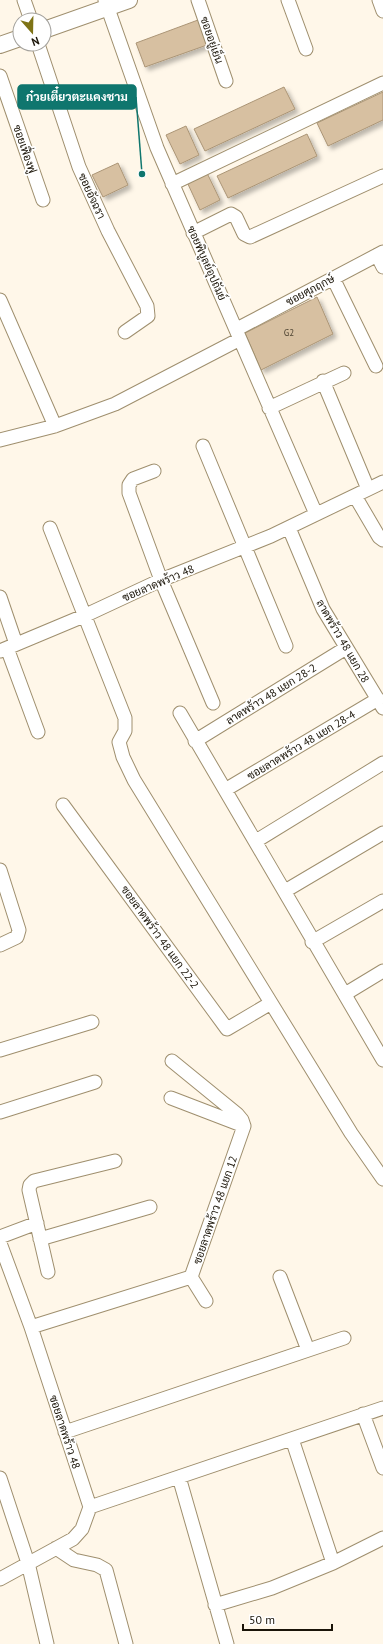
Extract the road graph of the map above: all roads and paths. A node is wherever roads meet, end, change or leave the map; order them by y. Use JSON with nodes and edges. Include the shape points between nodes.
{"nodes":[{"id":1,"x":24,"y":0,"type":"edge"},
{"id":2,"x":129,"y":0,"type":"edge"},
{"id":3,"x":198,"y":0,"type":"edge"},
{"id":4,"x":288,"y":0,"type":"edge"},
{"id":5,"x":378,"y":0,"type":"edge"},
{"id":6,"x":107,"y":4,"type":"edge"},
{"id":7,"x":383,"y":11,"type":"edge"},
{"id":8,"x":28,"y":12,"type":"edge"},
{"id":9,"x":52,"y":27,"type":"edge"},
{"id":10,"x":12,"y":41,"type":"edge"},
{"id":11,"x":0,"y":45,"type":"edge"},
{"id":12,"x":306,"y":49,"type":"dead end"},
{"id":13,"x":41,"y":52,"type":"edge"},
{"id":14,"x":0,"y":76,"type":"edge"},
{"id":15,"x":226,"y":81,"type":"dead end"},
{"id":16,"x":383,"y":84,"type":"edge"},
{"id":17,"x":383,"y":176,"type":"edge"},
{"id":18,"x":172,"y":184,"type":"junction"},
{"id":19,"x":43,"y":200,"type":"dead end"},
{"id":20,"x":193,"y":233,"type":"junction"},
{"id":21,"x":380,"y":254,"type":"edge"},
{"id":22,"x":383,"y":267,"type":"edge"},
{"id":23,"x":333,"y":278,"type":"junction"},
{"id":24,"x":0,"y":300,"type":"edge"},
{"id":25,"x":125,"y":332,"type":"dead end"},
{"id":26,"x":238,"y":334,"type":"junction"},
{"id":27,"x":376,"y":366,"type":"dead end"},
{"id":28,"x":344,"y":372,"type":"dead end"},
{"id":29,"x":323,"y":381,"type":"junction"},
{"id":30,"x":269,"y":408,"type":"junction"},
{"id":31,"x":55,"y":426,"type":"junction"},
{"id":32,"x":0,"y":440,"type":"edge"},
{"id":33,"x":203,"y":446,"type":"dead end"},
{"id":34,"x":154,"y":471,"type":"dead end"},
{"id":35,"x":383,"y":482,"type":"edge"},
{"id":36,"x":368,"y":489,"type":"junction"},
{"id":37,"x":355,"y":496,"type":"junction"},
{"id":38,"x":316,"y":514,"type":"junction"},
{"id":39,"x":50,"y":528,"type":"dead end"},
{"id":40,"x":289,"y":528,"type":"junction"},
{"id":41,"x":383,"y":540,"type":"edge"},
{"id":42,"x":244,"y":548,"type":"junction"},
{"id":43,"x":161,"y":580,"type":"junction"},
{"id":44,"x":0,"y":597,"type":"edge"},
{"id":45,"x":86,"y":615,"type":"junction"},
{"id":46,"x":286,"y":646,"type":"dead end"},
{"id":47,"x":8,"y":648,"type":"edge"},
{"id":48,"x":346,"y":648,"type":"junction"},
{"id":49,"x":213,"y":703,"type":"dead end"},
{"id":50,"x":380,"y":703,"type":"edge"},
{"id":51,"x":180,"y":714,"type":"dead end"},
{"id":52,"x":38,"y":732,"type":"dead end"},
{"id":53,"x":195,"y":741,"type":"junction"},
{"id":54,"x":383,"y":763,"type":"edge"},
{"id":55,"x":225,"y":790,"type":"junction"},
{"id":56,"x":63,"y":805,"type":"dead end"},
{"id":57,"x":383,"y":834,"type":"edge"},
{"id":58,"x":256,"y":841,"type":"junction"},
{"id":59,"x":0,"y":870,"type":"edge"},
{"id":60,"x":285,"y":891,"type":"junction"},
{"id":61,"x":383,"y":901,"type":"edge"},
{"id":62,"x":312,"y":942,"type":"junction"},
{"id":63,"x":0,"y":945,"type":"edge"},
{"id":64,"x":383,"y":971,"type":"edge"},
{"id":65,"x":345,"y":994,"type":"junction"},
{"id":66,"x":271,"y":1003,"type":"junction"},
{"id":67,"x":92,"y":1022,"type":"dead end"},
{"id":68,"x":379,"y":1041,"type":"edge"},
{"id":69,"x":0,"y":1050,"type":"edge"},
{"id":70,"x":383,"y":1060,"type":"edge"},
{"id":71,"x":172,"y":1061,"type":"dead end"},
{"id":72,"x":95,"y":1082,"type":"dead end"},
{"id":73,"x":171,"y":1098,"type":"dead end"},
{"id":74,"x":0,"y":1112,"type":"edge"},
{"id":75,"x":244,"y":1126,"type":"junction"},
{"id":76,"x":115,"y":1161,"type":"dead end"},
{"id":77,"x":383,"y":1179,"type":"edge"},
{"id":78,"x":150,"y":1207,"type":"dead end"},
{"id":79,"x":37,"y":1223,"type":"junction"},
{"id":80,"x":0,"y":1237,"type":"edge"},
{"id":81,"x":40,"y":1239,"type":"junction"},
{"id":82,"x":0,"y":1243,"type":"edge"},
{"id":83,"x":48,"y":1272,"type":"dead end"},
{"id":84,"x":191,"y":1277,"type":"junction"},
{"id":85,"x":280,"y":1277,"type":"dead end"},
{"id":86,"x":206,"y":1301,"type":"dead end"},
{"id":87,"x":30,"y":1328,"type":"junction"},
{"id":88,"x":344,"y":1338,"type":"dead end"},
{"id":89,"x":308,"y":1350,"type":"junction"},
{"id":90,"x":383,"y":1408,"type":"edge"},
{"id":91,"x":363,"y":1414,"type":"junction"},
{"id":92,"x":65,"y":1432,"type":"junction"},
{"id":93,"x":292,"y":1439,"type":"junction"},
{"id":94,"x":383,"y":1468,"type":"edge"},
{"id":95,"x":179,"y":1477,"type":"junction"},
{"id":96,"x":0,"y":1478,"type":"edge"},
{"id":97,"x":90,"y":1507,"type":"junction"},
{"id":98,"x":383,"y":1538,"type":"edge"},
{"id":99,"x":56,"y":1548,"type":"junction"},
{"id":100,"x":28,"y":1563,"type":"junction"},
{"id":101,"x":333,"y":1563,"type":"junction"},
{"id":102,"x":0,"y":1579,"type":"edge"},
{"id":103,"x":215,"y":1605,"type":"junction"},
{"id":104,"x":47,"y":1644,"type":"edge"},
{"id":105,"x":126,"y":1644,"type":"edge"},
{"id":106,"x":227,"y":1644,"type":"edge"}],
"edges":[{"from":1,"to":8,"type":"street"},
{"from":2,"to":6,"type":"street"},
{"from":3,"to":15,"type":"street","name":"ซอยอยู่เย็น"},
{"from":4,"to":12,"type":"street"},
{"from":5,"to":7,"type":"street"},
{"from":6,"to":9,"type":"street"},
{"from":6,"to":18,"type":"street","name":"ซอยพิบูลย์อุปถัมย์","via":[[146,119]]},
{"from":10,"to":11,"type":"street"},
{"from":13,"to":25,"type":"street","name":"ซอยอัจฉรา","via":[[79,167],[108,231],[147,306],[148,316]]},
{"from":14,"to":19,"type":"street","name":"ซอยเฟื่องฟู"},
{"from":16,"to":18,"type":"street"},
{"from":17,"to":20,"type":"street","via":[[250,237],[244,234],[236,217],[231,214]]},
{"from":18,"to":20,"type":"street","name":"ซอยพิบูลย์อุปถัมย์"},
{"from":20,"to":26,"type":"street","name":"ซอยพิบูลย์อุปถัมย์"},
{"from":21,"to":22,"type":"street"},
{"from":21,"to":23,"type":"street","name":"ซอยศุภฤกษ์"},
{"from":23,"to":26,"type":"street","name":"ซอยศุภฤกษ์"},
{"from":23,"to":27,"type":"street"},
{"from":24,"to":31,"type":"street"},
{"from":26,"to":30,"type":"street","name":"ซอยพิบูลย์อุปถัมย์"},
{"from":26,"to":31,"type":"street","name":"ซอยศุภฤกษ์","via":[[115,404]]},
{"from":28,"to":29,"type":"street"},
{"from":29,"to":30,"type":"street"},
{"from":29,"to":36,"type":"street"},
{"from":30,"to":38,"type":"street","name":"ซอยพิบูลย์อุปถัมย์"},
{"from":31,"to":32,"type":"street","name":"ซอยศุภฤกษ์"},
{"from":33,"to":42,"type":"street"},
{"from":34,"to":43,"type":"street","via":[[133,479],[129,485],[129,494]]},
{"from":35,"to":36,"type":"street","name":"ซอยลาดพร้าว 48"},
{"from":36,"to":37,"type":"street","name":"ซอยลาดพร้าว 48"},
{"from":37,"to":38,"type":"street","name":"ซอยลาดพร้าว 48"},
{"from":37,"to":41,"type":"street","via":[[379,538]]},
{"from":38,"to":40,"type":"street","name":"ซอยลาดพร้าว 48"},
{"from":39,"to":45,"type":"street"},
{"from":40,"to":42,"type":"street","name":"ซอยลาดพร้าว 48"},
{"from":40,"to":48,"type":"street","name":"ลาดพร้าว 48 แยก 28","via":[[323,609]]},
{"from":42,"to":43,"type":"street","name":"ซอยลาดพร้าว 48"},
{"from":42,"to":46,"type":"street"},
{"from":43,"to":45,"type":"street","name":"ซอยลาดพร้าว 48"},
{"from":43,"to":49,"type":"street"},
{"from":44,"to":47,"type":"street"},
{"from":45,"to":47,"type":"street","name":"ซอยลาดพร้าว 48"},
{"from":45,"to":66,"type":"street","via":[[125,718],[120,742],[123,757],[134,780]]},
{"from":47,"to":52,"type":"street"},
{"from":48,"to":50,"type":"street","name":"ลาดพร้าว 48 แยก 28"},
{"from":48,"to":53,"type":"street","name":"ลาดพร้าว 48 แยก 28-2"},
{"from":50,"to":55,"type":"street","name":"ซอยลาดพร้าว 48 แยก 28-4"},
{"from":51,"to":53,"type":"street"},
{"from":53,"to":55,"type":"street"},
{"from":54,"to":58,"type":"street"},
{"from":55,"to":58,"type":"street"},
{"from":56,"to":66,"type":"street","name":"ซอยลาดพร้าว 48 แยก 22-2","via":[[227,1029]]},
{"from":57,"to":60,"type":"street"},
{"from":58,"to":60,"type":"street"},
{"from":59,"to":63,"type":"street","via":[[19,930],[17,937]]},
{"from":60,"to":62,"type":"street"},
{"from":61,"to":62,"type":"street"},
{"from":62,"to":65,"type":"street"},
{"from":64,"to":65,"type":"street"},
{"from":65,"to":68,"type":"street"},
{"from":66,"to":77,"type":"street","via":[[351,1133]]},
{"from":67,"to":69,"type":"street"},
{"from":68,"to":70,"type":"street"},
{"from":71,"to":75,"type":"street","via":[[236,1114]]},
{"from":72,"to":74,"type":"street"},
{"from":73,"to":75,"type":"street"},
{"from":75,"to":84,"type":"street","name":"ซอยลาดพร้าว 48 แยก 12"},
{"from":76,"to":79,"type":"street","via":[[30,1185]]},
{"from":78,"to":81,"type":"street"},
{"from":79,"to":80,"type":"street"},
{"from":79,"to":81,"type":"street"},
{"from":81,"to":83,"type":"street"},
{"from":82,"to":87,"type":"street","name":"ซอยลาดพร้าว 48"},
{"from":84,"to":86,"type":"street"},
{"from":84,"to":87,"type":"street","name":"ซอยลาดพร้าว 48 แยก 12"},
{"from":85,"to":89,"type":"street"},
{"from":87,"to":92,"type":"street","name":"ซอยลาดพร้าว 48"},
{"from":88,"to":89,"type":"street"},
{"from":89,"to":92,"type":"street"},
{"from":90,"to":91,"type":"street"},
{"from":91,"to":93,"type":"street"},
{"from":91,"to":94,"type":"street"},
{"from":92,"to":97,"type":"street","name":"ซอยลาดพร้าว 48"},
{"from":93,"to":95,"type":"street"},
{"from":93,"to":101,"type":"street"},
{"from":95,"to":97,"type":"street"},
{"from":95,"to":103,"type":"street"},
{"from":96,"to":100,"type":"street"},
{"from":97,"to":99,"type":"street","via":[[82,1529],[73,1540]]},
{"from":98,"to":101,"type":"street"},
{"from":99,"to":100,"type":"street"},
{"from":99,"to":105,"type":"street","via":[[74,1560],[97,1565],[106,1570]]},
{"from":100,"to":102,"type":"street"},
{"from":100,"to":104,"type":"street"},
{"from":101,"to":103,"type":"street","via":[[272,1588]]},
{"from":103,"to":106,"type":"street"}]}
